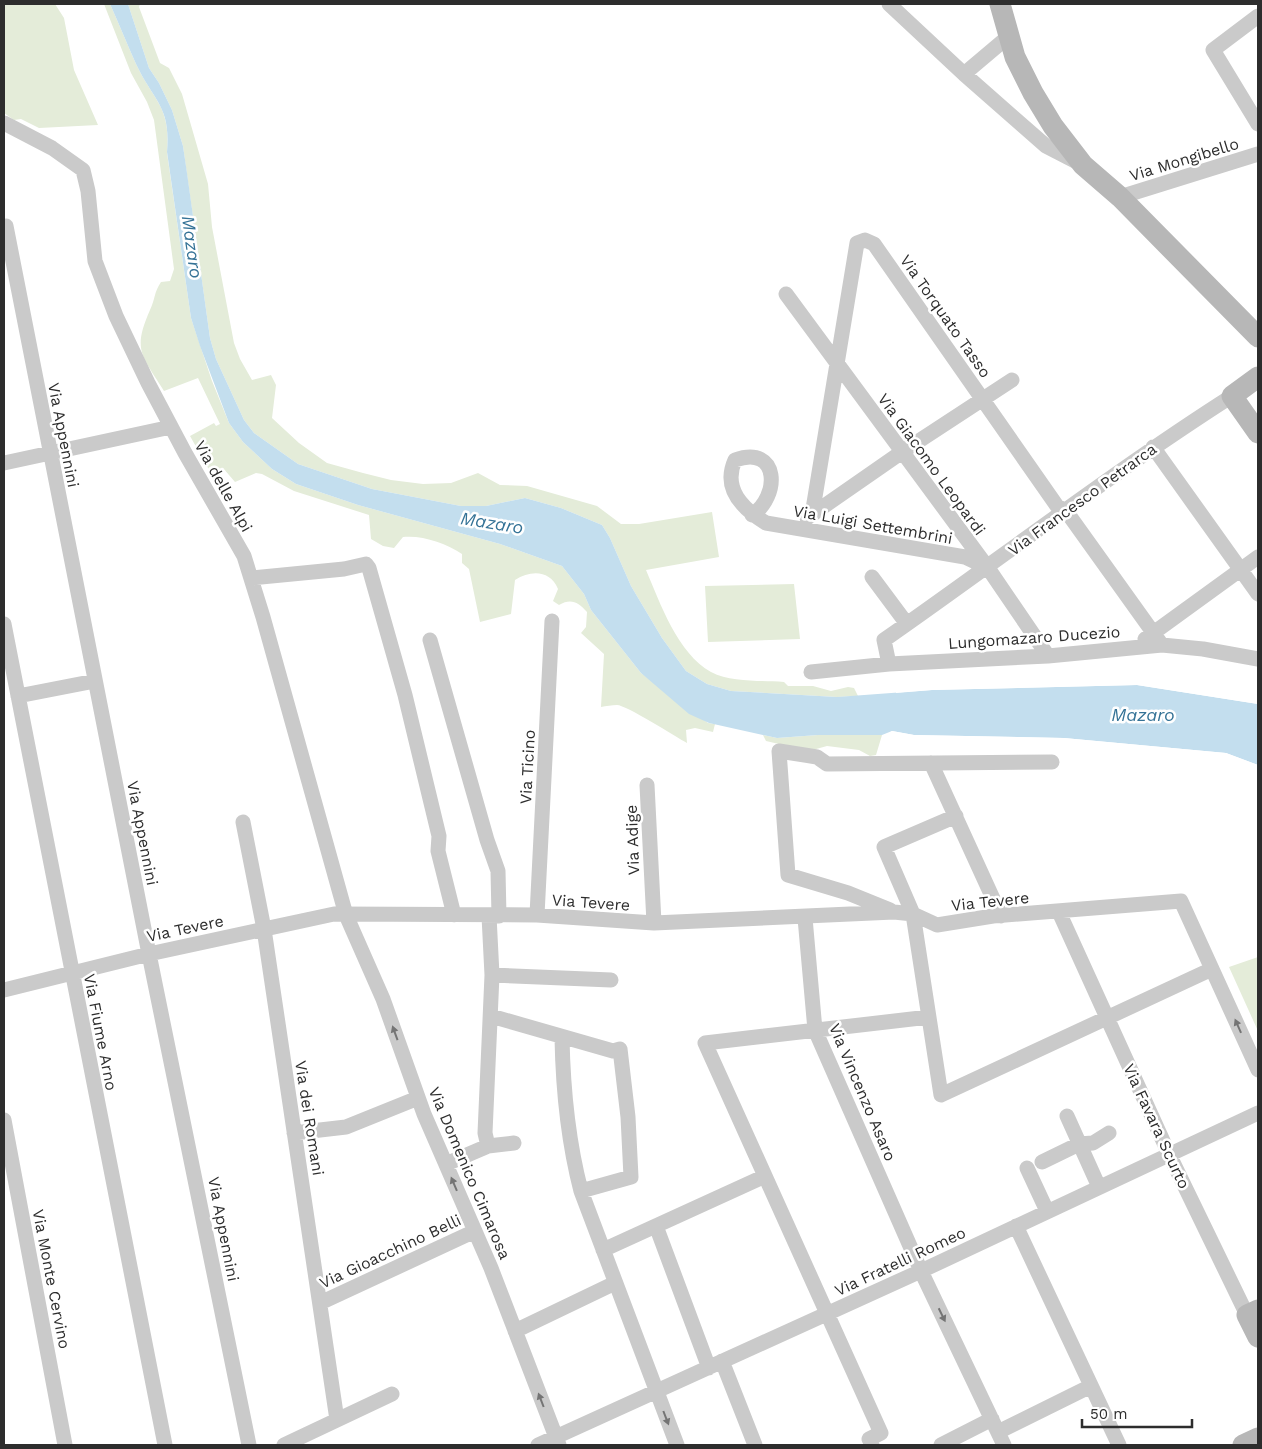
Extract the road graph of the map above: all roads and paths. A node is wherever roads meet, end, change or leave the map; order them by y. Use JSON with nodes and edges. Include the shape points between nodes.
{"nodes":[{"id":1,"x":889,"y":4,"type":"edge"},
{"id":2,"x":1000,"y":4,"type":"edge"},
{"id":3,"x":1258,"y":16,"type":"edge"},
{"id":4,"x":1009,"y":36,"type":"junction"},
{"id":5,"x":964,"y":74,"type":"junction"},
{"id":6,"x":1257,"y":118,"type":"edge"},
{"id":7,"x":4,"y":123,"type":"edge"},
{"id":8,"x":1258,"y":154,"type":"edge"},
{"id":9,"x":1083,"y":164,"type":"junction"},
{"id":10,"x":1120,"y":197,"type":"junction"},
{"id":11,"x":6,"y":226,"type":"dead end"},
{"id":12,"x":786,"y":294,"type":"dead end"},
{"id":13,"x":1258,"y":337,"type":"edge"},
{"id":14,"x":836,"y":362,"type":"junction"},
{"id":15,"x":1258,"y":377,"type":"edge"},
{"id":16,"x":1012,"y":380,"type":"dead end"},
{"id":17,"x":1232,"y":396,"type":"junction"},
{"id":18,"x":984,"y":399,"type":"junction"},
{"id":19,"x":1254,"y":419,"type":"edge"},
{"id":20,"x":171,"y":427,"type":"junction"},
{"id":21,"x":1153,"y":446,"type":"junction"},
{"id":22,"x":902,"y":452,"type":"junction"},
{"id":23,"x":50,"y":453,"type":"junction"},
{"id":24,"x":4,"y":463,"type":"edge"},
{"id":25,"x":1066,"y":511,"type":"junction"},
{"id":26,"x":752,"y":515,"type":"dead end"},
{"id":27,"x":812,"y":515,"type":"junction"},
{"id":28,"x":792,"y":528,"type":"junction"},
{"id":29,"x":1258,"y":557,"type":"edge"},
{"id":30,"x":988,"y":568,"type":"junction"},
{"id":31,"x":1240,"y":569,"type":"junction"},
{"id":32,"x":872,"y":577,"type":"dead end"},
{"id":33,"x":251,"y":578,"type":"junction"},
{"id":34,"x":1258,"y":594,"type":"edge"},
{"id":35,"x":552,"y":621,"type":"dead end"},
{"id":36,"x":4,"y":624,"type":"edge"},
{"id":37,"x":907,"y":624,"type":"junction"},
{"id":38,"x":1158,"y":639,"type":"junction"},
{"id":39,"x":430,"y":640,"type":"dead end"},
{"id":40,"x":1048,"y":656,"type":"junction"},
{"id":41,"x":1258,"y":659,"type":"edge"},
{"id":42,"x":889,"y":664,"type":"junction"},
{"id":43,"x":811,"y":672,"type":"dead end"},
{"id":44,"x":95,"y":681,"type":"junction"},
{"id":45,"x":18,"y":696,"type":"junction"},
{"id":46,"x":1052,"y":762,"type":"dead end"},
{"id":47,"x":931,"y":763,"type":"junction"},
{"id":48,"x":647,"y":785,"type":"dead end"},
{"id":49,"x":956,"y":816,"type":"junction"},
{"id":50,"x":243,"y":822,"type":"dead end"},
{"id":51,"x":894,"y":912,"type":"junction"},
{"id":52,"x":1060,"y":912,"type":"junction"},
{"id":53,"x":913,"y":914,"type":"junction"},
{"id":54,"x":346,"y":915,"type":"junction"},
{"id":55,"x":454,"y":915,"type":"junction"},
{"id":56,"x":537,"y":915,"type":"junction"},
{"id":57,"x":494,"y":916,"type":"junction"},
{"id":58,"x":1001,"y":916,"type":"junction"},
{"id":59,"x":805,"y":918,"type":"junction"},
{"id":60,"x":654,"y":923,"type":"junction"},
{"id":61,"x":264,"y":929,"type":"junction"},
{"id":62,"x":149,"y":954,"type":"junction"},
{"id":63,"x":1212,"y":969,"type":"junction"},
{"id":64,"x":72,"y":975,"type":"junction"},
{"id":65,"x":492,"y":975,"type":"junction"},
{"id":66,"x":611,"y":980,"type":"dead end"},
{"id":67,"x":4,"y":990,"type":"edge"},
{"id":68,"x":491,"y":1016,"type":"junction"},
{"id":69,"x":929,"y":1017,"type":"junction"},
{"id":70,"x":1108,"y":1017,"type":"junction"},
{"id":71,"x":815,"y":1030,"type":"junction"},
{"id":72,"x":562,"y":1038,"type":"junction"},
{"id":73,"x":1258,"y":1070,"type":"edge"},
{"id":74,"x":418,"y":1098,"type":"junction"},
{"id":75,"x":1258,"y":1113,"type":"edge"},
{"id":76,"x":1067,"y":1116,"type":"dead end"},
{"id":77,"x":4,"y":1120,"type":"edge"},
{"id":78,"x":294,"y":1133,"type":"junction"},
{"id":79,"x":1109,"y":1133,"type":"dead end"},
{"id":80,"x":514,"y":1143,"type":"dead end"},
{"id":81,"x":1080,"y":1144,"type":"junction"},
{"id":82,"x":488,"y":1146,"type":"junction"},
{"id":83,"x":1169,"y":1154,"type":"junction"},
{"id":84,"x":1042,"y":1162,"type":"dead end"},
{"id":85,"x":446,"y":1164,"type":"junction"},
{"id":86,"x":1027,"y":1168,"type":"dead end"},
{"id":87,"x":764,"y":1176,"type":"junction"},
{"id":88,"x":1099,"y":1187,"type":"junction"},
{"id":89,"x":581,"y":1191,"type":"junction"},
{"id":90,"x":1047,"y":1211,"type":"junction"},
{"id":91,"x":656,"y":1226,"type":"junction"},
{"id":92,"x":1016,"y":1226,"type":"junction"},
{"id":93,"x":475,"y":1231,"type":"junction"},
{"id":94,"x":603,"y":1250,"type":"junction"},
{"id":95,"x":921,"y":1271,"type":"junction"},
{"id":96,"x":616,"y":1283,"type":"junction"},
{"id":97,"x":320,"y":1303,"type":"junction"},
{"id":98,"x":1252,"y":1313,"type":"edge"},
{"id":99,"x":826,"y":1314,"type":"junction"},
{"id":100,"x":515,"y":1331,"type":"junction"},
{"id":101,"x":1258,"y":1337,"type":"edge"},
{"id":102,"x":716,"y":1364,"type":"junction"},
{"id":103,"x":1091,"y":1386,"type":"junction"},
{"id":104,"x":656,"y":1392,"type":"junction"},
{"id":105,"x":392,"y":1394,"type":"dead end"},
{"id":106,"x":337,"y":1420,"type":"junction"},
{"id":107,"x":998,"y":1432,"type":"edge"},
{"id":108,"x":1258,"y":1438,"type":"edge"},
{"id":109,"x":557,"y":1441,"type":"edge"},
{"id":110,"x":65,"y":1445,"type":"edge"},
{"id":111,"x":165,"y":1445,"type":"edge"},
{"id":112,"x":249,"y":1445,"type":"edge"},
{"id":113,"x":284,"y":1445,"type":"edge"},
{"id":114,"x":538,"y":1445,"type":"edge"},
{"id":115,"x":677,"y":1445,"type":"edge"},
{"id":116,"x":755,"y":1445,"type":"edge"},
{"id":117,"x":872,"y":1445,"type":"edge"},
{"id":118,"x":941,"y":1445,"type":"edge"},
{"id":119,"x":1119,"y":1445,"type":"edge"},
{"id":120,"x":1243,"y":1445,"type":"edge"}],
"edges":[{"from":1,"to":5,"type":"street"},
{"from":2,"to":4,"type":"street"},
{"from":3,"to":6,"type":"street","via":[[1213,50]]},
{"from":4,"to":5,"type":"street"},
{"from":4,"to":9,"type":"street","via":[[1014,58],[1033,93],[1053,126]]},
{"from":5,"to":9,"type":"street","via":[[1046,146]]},
{"from":7,"to":20,"type":"street","name":"Via delle Alpi","via":[[52,148],[83,170],[95,261],[116,316]]},
{"from":8,"to":10,"type":"street","name":"Via Mongibello"},
{"from":9,"to":10,"type":"street"},
{"from":10,"to":13,"type":"street"},
{"from":11,"to":23,"type":"street","name":"Via Appennini"},
{"from":12,"to":14,"type":"street","name":"Via Giacomo Leopardi"},
{"from":14,"to":18,"type":"street","name":"Via Torquato Tasso","via":[[857,243],[865,240],[874,244]]},
{"from":14,"to":22,"type":"street","name":"Via Giacomo Leopardi"},
{"from":14,"to":27,"type":"street","name":"Via Torquato Tasso"},
{"from":15,"to":17,"type":"street","name":"Via Francesco Petrarca"},
{"from":16,"to":18,"type":"street"},
{"from":17,"to":19,"type":"street"},
{"from":17,"to":21,"type":"street","name":"Via Francesco Petrarca"},
{"from":18,"to":22,"type":"street"},
{"from":18,"to":25,"type":"street","name":"Via Torquato Tasso","via":[[1057,506]]},
{"from":20,"to":23,"type":"street"},
{"from":20,"to":33,"type":"street","name":"Via delle Alpi","via":[[244,556]]},
{"from":21,"to":25,"type":"street","name":"Via Francesco Petrarca"},
{"from":21,"to":31,"type":"street"},
{"from":22,"to":27,"type":"street"},
{"from":22,"to":30,"type":"street","name":"Via Giacomo Leopardi"},
{"from":23,"to":24,"type":"street"},
{"from":23,"to":44,"type":"street","name":"Via Appennini"},
{"from":25,"to":30,"type":"street","name":"Via Francesco Petrarca"},
{"from":25,"to":38,"type":"street","name":"Via Torquato Tasso"},
{"from":26,"to":28,"type":"street","name":"Via Luigi Settembrini","via":[[766,523]]},
{"from":27,"to":28,"type":"street"},
{"from":28,"to":30,"type":"street","name":"Via Luigi Settembrini","via":[[966,557]]},
{"from":29,"to":31,"type":"street"},
{"from":30,"to":37,"type":"street","name":"Via Francesco Petrarca"},
{"from":30,"to":40,"type":"street","name":"Via Giacomo Leopardi"},
{"from":31,"to":34,"type":"street"},
{"from":31,"to":38,"type":"street"},
{"from":32,"to":37,"type":"street"},
{"from":33,"to":54,"type":"street","name":"Via delle Alpi"},
{"from":33,"to":55,"type":"street","via":[[366,564],[369,568],[405,695],[439,836],[438,851]]},
{"from":35,"to":56,"type":"street","name":"Via Ticino"},
{"from":36,"to":45,"type":"street","name":"Via Fiume Arno"},
{"from":37,"to":42,"type":"street","name":"Via Francesco Petrarca","via":[[884,640]]},
{"from":38,"to":40,"type":"street","name":"Lungomazaro Ducezio","via":[[1134,648]]},
{"from":38,"to":41,"type":"street","name":"Lungomazaro Ducezio"},
{"from":39,"to":57,"type":"street","via":[[486,840],[498,871]]},
{"from":40,"to":42,"type":"street","name":"Lungomazaro Ducezio"},
{"from":42,"to":43,"type":"street","name":"Lungomazaro Ducezio"},
{"from":44,"to":45,"type":"street"},
{"from":44,"to":62,"type":"street","name":"Via Appennini"},
{"from":45,"to":64,"type":"street","name":"Via Fiume Arno"},
{"from":46,"to":47,"type":"street"},
{"from":47,"to":49,"type":"street"},
{"from":47,"to":51,"type":"street","via":[[827,764],[817,757],[779,751],[788,875],[848,893]]},
{"from":48,"to":60,"type":"street","name":"Via Adige"},
{"from":49,"to":53,"type":"street","via":[[884,847]]},
{"from":49,"to":58,"type":"street"},
{"from":50,"to":61,"type":"street","name":"Via dei Romani"},
{"from":51,"to":53,"type":"street","name":"Via Tevere"},
{"from":51,"to":59,"type":"street","name":"Via Tevere"},
{"from":52,"to":58,"type":"street","name":"Via Tevere"},
{"from":52,"to":63,"type":"street","name":"Via Tevere","via":[[1181,901]]},
{"from":52,"to":70,"type":"street","name":"Via Favara Scurto"},
{"from":53,"to":58,"type":"street","name":"Via Tevere","via":[[937,925]]},
{"from":53,"to":69,"type":"street"},
{"from":54,"to":55,"type":"street","name":"Via Tevere"},
{"from":54,"to":61,"type":"street","name":"Via Tevere","via":[[334,914]]},
{"from":74,"to":54,"type":"street","name":"Via Domenico Cimarosa","one_way":true,"via":[[383,999]]},
{"from":55,"to":57,"type":"street","name":"Via Tevere"},
{"from":56,"to":57,"type":"street","name":"Via Tevere"},
{"from":56,"to":60,"type":"street","name":"Via Tevere"},
{"from":57,"to":65,"type":"street"},
{"from":59,"to":60,"type":"street","name":"Via Tevere"},
{"from":59,"to":71,"type":"street","name":"Via Vincenzo Asaro"},
{"from":61,"to":62,"type":"street","name":"Via Tevere"},
{"from":61,"to":78,"type":"street","name":"Via dei Romani"},
{"from":62,"to":64,"type":"street","name":"Via Tevere"},
{"from":62,"to":112,"type":"street","name":"Via Appennini"},
{"from":63,"to":70,"type":"street"},
{"from":73,"to":63,"type":"street","one_way":true},
{"from":64,"to":67,"type":"street","name":"Via Tevere"},
{"from":64,"to":111,"type":"street","name":"Via Fiume Arno"},
{"from":65,"to":66,"type":"street"},
{"from":65,"to":68,"type":"street"},
{"from":68,"to":72,"type":"street"},
{"from":68,"to":82,"type":"street","via":[[485,1133]]},
{"from":69,"to":70,"type":"street","via":[[941,1095]]},
{"from":69,"to":71,"type":"street"},
{"from":70,"to":83,"type":"street","name":"Via Favara Scurto"},
{"from":71,"to":87,"type":"street","via":[[705,1043]]},
{"from":71,"to":95,"type":"street","name":"Via Vincenzo Asaro"},
{"from":72,"to":89,"type":"street","via":[[562,1081]]},
{"from":72,"to":89,"type":"street","via":[[620,1049],[631,1177]]},
{"from":74,"to":78,"type":"street","via":[[346,1127]]},
{"from":74,"to":85,"type":"street","name":"Via Domenico Cimarosa"},
{"from":75,"to":83,"type":"street","name":"Via Fratelli Romeo"},
{"from":76,"to":81,"type":"street"},
{"from":77,"to":110,"type":"street","name":"Via Monte Cervino"},
{"from":78,"to":97,"type":"street","name":"Via dei Romani"},
{"from":79,"to":81,"type":"street","via":[[1093,1143]]},
{"from":80,"to":82,"type":"street"},
{"from":81,"to":84,"type":"street"},
{"from":81,"to":88,"type":"street"},
{"from":82,"to":85,"type":"street"},
{"from":83,"to":88,"type":"street","name":"Via Fratelli Romeo"},
{"from":83,"to":98,"type":"street","name":"Via Favara Scurto"},
{"from":93,"to":85,"type":"street","name":"Via Domenico Cimarosa","one_way":true},
{"from":86,"to":90,"type":"street"},
{"from":87,"to":91,"type":"street"},
{"from":87,"to":99,"type":"street"},
{"from":88,"to":90,"type":"street","name":"Via Fratelli Romeo"},
{"from":89,"to":94,"type":"street"},
{"from":90,"to":92,"type":"street","name":"Via Fratelli Romeo"},
{"from":91,"to":94,"type":"street"},
{"from":91,"to":102,"type":"street"},
{"from":92,"to":95,"type":"street","name":"Via Fratelli Romeo"},
{"from":92,"to":103,"type":"street"},
{"from":93,"to":97,"type":"street","name":"Via Gioacchino Belli"},
{"from":93,"to":100,"type":"street","name":"Via Domenico Cimarosa"},
{"from":94,"to":96,"type":"street"},
{"from":95,"to":99,"type":"street","name":"Via Fratelli Romeo"},
{"from":95,"to":107,"type":"street","name":"Via Vincenzo Asaro","one_way":true},
{"from":96,"to":100,"type":"street"},
{"from":96,"to":104,"type":"street"},
{"from":97,"to":106,"type":"street","name":"Via dei Romani"},
{"from":98,"to":101,"type":"street","name":"Via Favara Scurto"},
{"from":99,"to":102,"type":"street","name":"Via Fratelli Romeo"},
{"from":99,"to":117,"type":"street","via":[[881,1433],[869,1439]]},
{"from":109,"to":100,"type":"street","name":"Via Domenico Cimarosa","one_way":true},
{"from":102,"to":104,"type":"street","name":"Via Fratelli Romeo"},
{"from":102,"to":116,"type":"street"},
{"from":103,"to":107,"type":"street"},
{"from":103,"to":119,"type":"street"},
{"from":104,"to":109,"type":"street","name":"Via Fratelli Romeo"},
{"from":104,"to":115,"type":"street","one_way":true},
{"from":105,"to":106,"type":"street"},
{"from":106,"to":113,"type":"street"},
{"from":107,"to":118,"type":"street"},
{"from":108,"to":120,"type":"street"},
{"from":109,"to":114,"type":"street","name":"Via Fratelli Romeo"}]}
